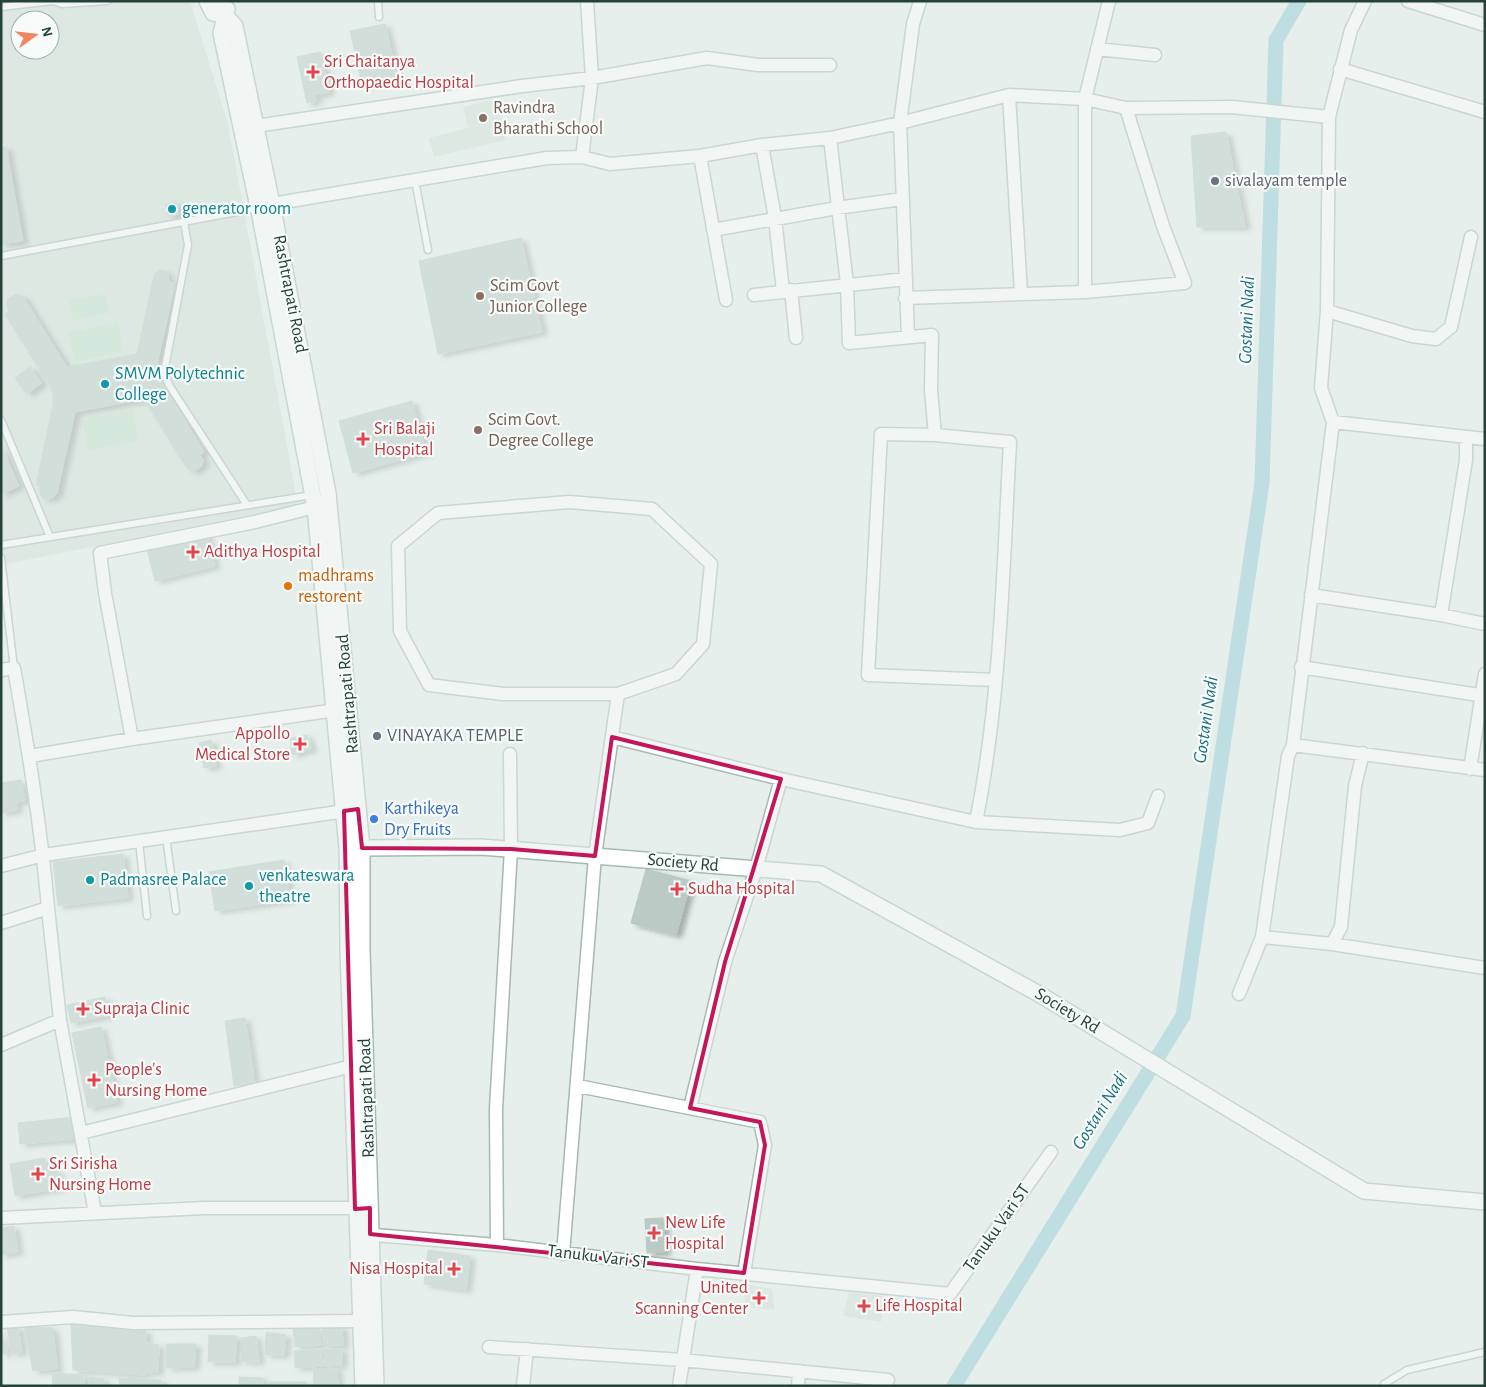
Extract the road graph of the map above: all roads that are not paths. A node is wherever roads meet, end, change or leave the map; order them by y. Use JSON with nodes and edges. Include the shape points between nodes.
{"nodes":[{"id":1,"x":53,"y":1,"type":"edge"},
{"id":2,"x":106,"y":1,"type":"edge"},
{"id":3,"x":207,"y":1,"type":"edge"},
{"id":4,"x":378,"y":1,"type":"edge"},
{"id":5,"x":587,"y":1,"type":"edge"},
{"id":6,"x":920,"y":1,"type":"edge"},
{"id":7,"x":1109,"y":1,"type":"edge"},
{"id":8,"x":1364,"y":1,"type":"edge"},
{"id":9,"x":1408,"y":1,"type":"edge"},
{"id":10,"x":225,"y":6,"type":"edge"},
{"id":11,"x":1,"y":8,"type":"edge"},
{"id":12,"x":379,"y":17,"type":"dead end"},
{"id":13,"x":1485,"y":26,"type":"edge"},
{"id":14,"x":1097,"y":50,"type":"junction"},
{"id":15,"x":1155,"y":55,"type":"dead end"},
{"id":16,"x":830,"y":65,"type":"dead end"},
{"id":17,"x":1340,"y":69,"type":"junction"},
{"id":18,"x":592,"y":78,"type":"junction"},
{"id":19,"x":1010,"y":95,"type":"junction"},
{"id":20,"x":1085,"y":99,"type":"junction"},
{"id":21,"x":1126,"y":108,"type":"junction"},
{"id":22,"x":1485,"y":112,"type":"edge"},
{"id":23,"x":1330,"y":117,"type":"junction"},
{"id":24,"x":900,"y":123,"type":"junction"},
{"id":25,"x":256,"y":126,"type":"junction"},
{"id":26,"x":830,"y":138,"type":"junction"},
{"id":27,"x":762,"y":146,"type":"junction"},
{"id":28,"x":700,"y":156,"type":"junction"},
{"id":29,"x":582,"y":157,"type":"junction"},
{"id":30,"x":415,"y":180,"type":"junction"},
{"id":31,"x":902,"y":199,"type":"junction"},
{"id":32,"x":265,"y":206,"type":"junction"},
{"id":33,"x":837,"y":208,"type":"junction"},
{"id":34,"x":774,"y":218,"type":"junction"},
{"id":35,"x":184,"y":222,"type":"junction"},
{"id":36,"x":713,"y":230,"type":"junction"},
{"id":37,"x":1471,"y":236,"type":"dead end"},
{"id":38,"x":428,"y":250,"type":"dead end"},
{"id":39,"x":1,"y":256,"type":"edge"},
{"id":40,"x":906,"y":279,"type":"junction"},
{"id":41,"x":847,"y":284,"type":"junction"},
{"id":42,"x":787,"y":290,"type":"junction"},
{"id":43,"x":1085,"y":292,"type":"junction"},
{"id":44,"x":1021,"y":293,"type":"junction"},
{"id":45,"x":754,"y":295,"type":"dead end"},
{"id":46,"x":905,"y":298,"type":"junction"},
{"id":47,"x":726,"y":300,"type":"dead end"},
{"id":48,"x":1327,"y":311,"type":"junction"},
{"id":49,"x":908,"y":337,"type":"junction"},
{"id":50,"x":796,"y":338,"type":"dead end"},
{"id":51,"x":1,"y":420,"type":"edge"},
{"id":52,"x":1333,"y":422,"type":"junction"},
{"id":53,"x":935,"y":434,"type":"junction"},
{"id":54,"x":1466,"y":437,"type":"junction"},
{"id":55,"x":1485,"y":439,"type":"edge"},
{"id":56,"x":319,"y":498,"type":"junction"},
{"id":57,"x":247,"y":505,"type":"junction"},
{"id":58,"x":50,"y":537,"type":"junction"},
{"id":59,"x":1,"y":545,"type":"edge"},
{"id":60,"x":1,"y":558,"type":"edge"},
{"id":61,"x":1311,"y":595,"type":"junction"},
{"id":62,"x":1441,"y":615,"type":"junction"},
{"id":63,"x":1485,"y":624,"type":"edge"},
{"id":64,"x":1301,"y":667,"type":"junction"},
{"id":65,"x":8,"y":669,"type":"edge"},
{"id":66,"x":1485,"y":674,"type":"edge"},
{"id":67,"x":995,"y":680,"type":"junction"},
{"id":68,"x":618,"y":694,"type":"junction"},
{"id":69,"x":1483,"y":696,"type":"edge"},
{"id":70,"x":336,"y":710,"type":"junction"},
{"id":71,"x":612,"y":737,"type":"junction"},
{"id":72,"x":132,"y":739,"type":"junction"},
{"id":73,"x":1293,"y":745,"type":"junction"},
{"id":74,"x":1362,"y":753,"type":"junction"},
{"id":75,"x":510,"y":754,"type":"dead end"},
{"id":76,"x":30,"y":756,"type":"junction"},
{"id":77,"x":1470,"y":769,"type":"junction"},
{"id":78,"x":1485,"y":770,"type":"edge"},
{"id":79,"x":781,"y":779,"type":"junction"},
{"id":80,"x":1158,"y":796,"type":"dead end"},
{"id":81,"x":351,"y":810,"type":"junction"},
{"id":82,"x":976,"y":822,"type":"junction"},
{"id":83,"x":166,"y":837,"type":"junction"},
{"id":84,"x":140,"y":841,"type":"junction"},
{"id":85,"x":362,"y":848,"type":"junction"},
{"id":86,"x":511,"y":849,"type":"junction"},
{"id":87,"x":44,"y":855,"type":"junction"},
{"id":88,"x":595,"y":856,"type":"junction"},
{"id":89,"x":1,"y":866,"type":"edge"},
{"id":90,"x":756,"y":869,"type":"junction"},
{"id":91,"x":48,"y":908,"type":"junction"},
{"id":92,"x":176,"y":910,"type":"dead end"},
{"id":93,"x":147,"y":916,"type":"dead end"},
{"id":94,"x":1,"y":923,"type":"edge"},
{"id":95,"x":1262,"y":937,"type":"junction"},
{"id":96,"x":1332,"y":944,"type":"junction"},
{"id":97,"x":1485,"y":968,"type":"edge"},
{"id":98,"x":1239,"y":994,"type":"dead end"},
{"id":99,"x":60,"y":1020,"type":"junction"},
{"id":100,"x":1,"y":1045,"type":"edge"},
{"id":101,"x":352,"y":1066,"type":"junction"},
{"id":102,"x":578,"y":1086,"type":"junction"},
{"id":103,"x":690,"y":1108,"type":"junction"},
{"id":104,"x":80,"y":1133,"type":"junction"},
{"id":105,"x":1051,"y":1152,"type":"dead end"},
{"id":106,"x":1485,"y":1202,"type":"edge"},
{"id":107,"x":362,"y":1208,"type":"junction"},
{"id":108,"x":95,"y":1213,"type":"junction"},
{"id":109,"x":1,"y":1218,"type":"edge"},
{"id":110,"x":363,"y":1234,"type":"junction"},
{"id":111,"x":497,"y":1244,"type":"junction"},
{"id":112,"x":563,"y":1254,"type":"junction"},
{"id":113,"x":697,"y":1269,"type":"junction"},
{"id":114,"x":744,"y":1273,"type":"junction"},
{"id":115,"x":361,"y":1320,"type":"junction"},
{"id":116,"x":1,"y":1322,"type":"edge"},
{"id":117,"x":489,"y":1347,"type":"dead end"},
{"id":118,"x":527,"y":1349,"type":"junction"},
{"id":119,"x":1485,"y":1352,"type":"edge"},
{"id":120,"x":682,"y":1360,"type":"junction"},
{"id":121,"x":799,"y":1371,"type":"junction"},
{"id":122,"x":888,"y":1380,"type":"dead end"},
{"id":123,"x":1384,"y":1384,"type":"dead end"},
{"id":124,"x":362,"y":1386,"type":"edge"},
{"id":125,"x":376,"y":1386,"type":"edge"},
{"id":126,"x":522,"y":1386,"type":"edge"},
{"id":127,"x":679,"y":1386,"type":"edge"},
{"id":128,"x":798,"y":1386,"type":"edge"}],
"edges":[{"from":1,"to":2,"type":"lane","via":[[62,4]]},
{"from":1,"to":11,"type":"lane"},
{"from":3,"to":10,"type":"street","via":[[213,13]]},
{"from":4,"to":12,"type":"lane"},
{"from":5,"to":18,"type":"street"},
{"from":6,"to":24,"type":"street","via":[[913,24]]},
{"from":7,"to":14,"type":"street"},
{"from":8,"to":17,"type":"street","via":[[1355,18]]},
{"from":9,"to":13,"type":"street"},
{"from":10,"to":25,"type":"street","name":"Rashtrapati Road","via":[[235,26]]},
{"from":10,"to":32,"type":"street","name":"Rashtrapati Road","via":[[221,33]]},
{"from":14,"to":15,"type":"street"},
{"from":14,"to":20,"type":"street"},
{"from":16,"to":18,"type":"street","via":[[758,65],[707,58]]},
{"from":17,"to":22,"type":"street"},
{"from":17,"to":23,"type":"street"},
{"from":18,"to":25,"type":"street"},
{"from":18,"to":29,"type":"street"},
{"from":19,"to":20,"type":"street"},
{"from":19,"to":24,"type":"street"},
{"from":19,"to":44,"type":"street"},
{"from":20,"to":21,"type":"street"},
{"from":20,"to":43,"type":"street"},
{"from":21,"to":23,"type":"street","via":[[1232,107]]},
{"from":21,"to":43,"type":"street","via":[[1163,226],[1185,283]]},
{"from":23,"to":48,"type":"street"},
{"from":24,"to":26,"type":"street"},
{"from":24,"to":31,"type":"street"},
{"from":25,"to":32,"type":"street","name":"Rashtrapati Road"},
{"from":26,"to":27,"type":"street"},
{"from":26,"to":33,"type":"street"},
{"from":27,"to":28,"type":"street"},
{"from":27,"to":34,"type":"street"},
{"from":28,"to":29,"type":"street","via":[[610,164]]},
{"from":28,"to":36,"type":"street"},
{"from":29,"to":30,"type":"street","via":[[547,158]]},
{"from":30,"to":32,"type":"street"},
{"from":30,"to":38,"type":"lane"},
{"from":31,"to":33,"type":"street"},
{"from":31,"to":40,"type":"street"},
{"from":32,"to":35,"type":"lane"},
{"from":32,"to":56,"type":"street","name":"Rashtrapati Road"},
{"from":33,"to":34,"type":"street"},
{"from":33,"to":41,"type":"street"},
{"from":34,"to":36,"type":"street"},
{"from":34,"to":42,"type":"street"},
{"from":35,"to":39,"type":"lane"},
{"from":35,"to":57,"type":"lane","via":[[188,245],[164,374]]},
{"from":36,"to":47,"type":"street"},
{"from":37,"to":48,"type":"street","via":[[1451,328],[1436,339],[1412,336]]},
{"from":40,"to":41,"type":"street"},
{"from":40,"to":46,"type":"street"},
{"from":41,"to":42,"type":"street"},
{"from":41,"to":49,"type":"street","via":[[849,343]]},
{"from":42,"to":45,"type":"street"},
{"from":42,"to":50,"type":"street"},
{"from":43,"to":44,"type":"street"},
{"from":44,"to":46,"type":"street"},
{"from":46,"to":49,"type":"street"},
{"from":48,"to":52,"type":"street","via":[[1321,388]]},
{"from":49,"to":53,"type":"street","via":[[932,335],[931,390]]},
{"from":51,"to":58,"type":"lane"},
{"from":52,"to":54,"type":"street"},
{"from":52,"to":61,"type":"street"},
{"from":53,"to":67,"type":"street","via":[[1010,442]]},
{"from":53,"to":67,"type":"street","via":[[881,434],[868,675]]},
{"from":54,"to":55,"type":"street"},
{"from":54,"to":62,"type":"street","via":[[1466,460]]},
{"from":56,"to":57,"type":"lane"},
{"from":56,"to":70,"type":"street","name":"Rashtrapati Road"},
{"from":56,"to":72,"type":"street","via":[[255,522],[100,553]]},
{"from":56,"to":81,"type":"street","name":"Rashtrapati Road"},
{"from":57,"to":58,"type":"lane"},
{"from":58,"to":59,"type":"lane"},
{"from":60,"to":65,"type":"lane"},
{"from":61,"to":62,"type":"street"},
{"from":61,"to":64,"type":"street"},
{"from":62,"to":63,"type":"street"},
{"from":64,"to":69,"type":"street"},
{"from":64,"to":73,"type":"street"},
{"from":65,"to":76,"type":"street"},
{"from":66,"to":69,"type":"street"},
{"from":67,"to":82,"type":"street","via":[[988,764]]},
{"from":68,"to":68,"type":"street","via":[[676,674],[703,644],[711,564],[652,509],[569,502],[438,513],[398,546],[400,630],[429,685],[503,694]]},
{"from":68,"to":71,"type":"street"},
{"from":69,"to":77,"type":"street"},
{"from":70,"to":72,"type":"street"},
{"from":70,"to":81,"type":"street","name":"Rashtrapati Road"},
{"from":71,"to":79,"type":"street"},
{"from":71,"to":88,"type":"street"},
{"from":72,"to":76,"type":"street"},
{"from":73,"to":74,"type":"street"},
{"from":73,"to":95,"type":"street","via":[[1288,756]]},
{"from":74,"to":77,"type":"street"},
{"from":74,"to":96,"type":"street","via":[[1355,786],[1341,927]]},
{"from":75,"to":86,"type":"street"},
{"from":76,"to":87,"type":"street"},
{"from":77,"to":78,"type":"street"},
{"from":79,"to":82,"type":"street"},
{"from":79,"to":90,"type":"street"},
{"from":80,"to":82,"type":"street","via":[[1148,823],[1120,830]]},
{"from":81,"to":83,"type":"street"},
{"from":81,"to":85,"type":"street","name":"Rashtrapati Road"},
{"from":81,"to":101,"type":"street","name":"Rashtrapati Road","via":[[347,848]]},
{"from":83,"to":84,"type":"street"},
{"from":83,"to":92,"type":"lane"},
{"from":84,"to":87,"type":"street"},
{"from":84,"to":93,"type":"lane"},
{"from":85,"to":86,"type":"street","name":"Society Rd"},
{"from":85,"to":107,"type":"street","name":"Rashtrapati Road"},
{"from":86,"to":88,"type":"street","name":"Society Rd"},
{"from":86,"to":111,"type":"street","via":[[496,1109]]},
{"from":87,"to":89,"type":"street"},
{"from":87,"to":91,"type":"street"},
{"from":88,"to":90,"type":"street","name":"Society Rd"},
{"from":88,"to":102,"type":"street"},
{"from":90,"to":103,"type":"street","via":[[724,962]]},
{"from":90,"to":106,"type":"street","name":"Society Rd","via":[[821,874],[1039,994],[1364,1191]]},
{"from":91,"to":94,"type":"street"},
{"from":91,"to":99,"type":"street"},
{"from":95,"to":96,"type":"street"},
{"from":95,"to":98,"type":"street"},
{"from":96,"to":97,"type":"street"},
{"from":99,"to":100,"type":"street"},
{"from":99,"to":104,"type":"street"},
{"from":101,"to":104,"type":"street"},
{"from":101,"to":107,"type":"street","name":"Rashtrapati Road"},
{"from":102,"to":103,"type":"street"},
{"from":102,"to":112,"type":"street"},
{"from":103,"to":114,"type":"street","via":[[760,1122],[765,1144]]},
{"from":104,"to":108,"type":"street"},
{"from":105,"to":114,"type":"street","name":"Tanuku Vari ST","via":[[950,1294]]},
{"from":107,"to":108,"type":"street","via":[[204,1208]]},
{"from":107,"to":110,"type":"street","name":"Rashtrapati Road"},
{"from":108,"to":109,"type":"street"},
{"from":110,"to":111,"type":"street","name":"Tanuku Vari ST"},
{"from":110,"to":115,"type":"street","name":"Rashtrapati Road"},
{"from":110,"to":125,"type":"street","name":"Rashtrapati Road"},
{"from":111,"to":112,"type":"street","name":"Tanuku Vari ST"},
{"from":112,"to":113,"type":"street","name":"Tanuku Vari ST"},
{"from":113,"to":114,"type":"street","name":"Tanuku Vari ST"},
{"from":113,"to":120,"type":"street"},
{"from":115,"to":116,"type":"street","via":[[133,1323],[73,1317]]},
{"from":115,"to":124,"type":"street","name":"Rashtrapati Road"},
{"from":117,"to":118,"type":"street"},
{"from":118,"to":120,"type":"street"},
{"from":118,"to":126,"type":"street"},
{"from":119,"to":123,"type":"lane","via":[[1407,1370]]},
{"from":120,"to":121,"type":"street"},
{"from":120,"to":127,"type":"street"},
{"from":121,"to":122,"type":"street"},
{"from":121,"to":128,"type":"street"}]}
